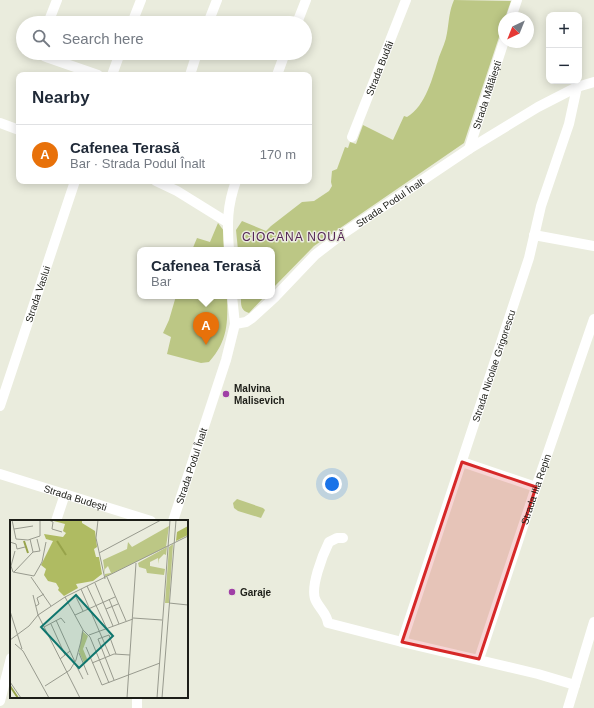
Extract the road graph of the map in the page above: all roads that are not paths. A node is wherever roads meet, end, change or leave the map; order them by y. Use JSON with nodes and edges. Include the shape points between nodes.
{"nodes":[{"id":1,"x":57,"y":0,"type":"edge"},
{"id":2,"x":141,"y":0,"type":"edge"},
{"id":3,"x":217,"y":0,"type":"edge"},
{"id":4,"x":306,"y":0,"type":"edge"},
{"id":5,"x":406,"y":0,"type":"edge"},
{"id":6,"x":517,"y":0,"type":"edge"},
{"id":7,"x":513,"y":12,"type":"edge"},
{"id":8,"x":51,"y":16,"type":"edge"},
{"id":9,"x":135,"y":16,"type":"edge"},
{"id":10,"x":211,"y":16,"type":"edge"},
{"id":11,"x":300,"y":16,"type":"edge"},
{"id":12,"x":501,"y":48,"type":"edge"},
{"id":13,"x":55,"y":60,"type":"edge"},
{"id":14,"x":117,"y":60,"type":"edge"},
{"id":15,"x":195,"y":60,"type":"edge"},
{"id":16,"x":282,"y":60,"type":"edge"},
{"id":17,"x":89,"y":72,"type":"edge"},
{"id":18,"x":113,"y":72,"type":"edge"},
{"id":19,"x":191,"y":72,"type":"edge"},
{"id":20,"x":278,"y":72,"type":"edge"},
{"id":21,"x":594,"y":82,"type":"edge"},
{"id":22,"x":577,"y":87,"type":"junction"},
{"id":23,"x":0,"y":123,"type":"edge"},
{"id":24,"x":16,"y":129,"type":"edge"},
{"id":25,"x":352,"y":137,"type":"dead end"},
{"id":26,"x":469,"y":149,"type":"junction"},
{"id":27,"x":74,"y":184,"type":"edge"},
{"id":28,"x":162,"y":184,"type":"edge"},
{"id":29,"x":235,"y":184,"type":"edge"},
{"id":30,"x":227,"y":222,"type":"junction"},
{"id":31,"x":534,"y":235,"type":"junction"},
{"id":32,"x":594,"y":246,"type":"edge"},
{"id":33,"x":229,"y":247,"type":"edge"},
{"id":34,"x":275,"y":297,"type":"edge"},
{"id":35,"x":232,"y":299,"type":"edge"},
{"id":36,"x":273,"y":299,"type":"edge"},
{"id":37,"x":594,"y":319,"type":"edge"},
{"id":38,"x":235,"y":324,"type":"junction"},
{"id":39,"x":0,"y":406,"type":"edge"},
{"id":40,"x":462,"y":462,"type":"junction"},
{"id":41,"x":0,"y":474,"type":"edge"},
{"id":42,"x":536,"y":487,"type":"junction"},
{"id":43,"x":65,"y":494,"type":"junction"},
{"id":44,"x":56,"y":520,"type":"edge"},
{"id":45,"x":148,"y":520,"type":"edge"},
{"id":46,"x":173,"y":520,"type":"edge"},
{"id":47,"x":343,"y":538,"type":"dead end"},
{"id":48,"x":594,"y":622,"type":"edge"},
{"id":49,"x":402,"y":642,"type":"junction"},
{"id":50,"x":479,"y":659,"type":"junction"},
{"id":51,"x":10,"y":662,"type":"edge"},
{"id":52,"x":575,"y":685,"type":"junction"},
{"id":53,"x":0,"y":701,"type":"edge"},
{"id":54,"x":568,"y":708,"type":"edge"}],
"edges":[{"from":1,"to":8,"type":"street"},
{"from":2,"to":9,"type":"street"},
{"from":3,"to":10,"type":"street"},
{"from":4,"to":11,"type":"street"},
{"from":5,"to":25,"type":"street","name":"Strada Budăi"},
{"from":6,"to":7,"type":"street"},
{"from":12,"to":26,"type":"street","name":"Strada Mălăiești"},
{"from":13,"to":17,"type":"street"},
{"from":14,"to":18,"type":"street"},
{"from":15,"to":19,"type":"street"},
{"from":16,"to":20,"type":"street"},
{"from":21,"to":22,"type":"street","name":"Strada Podul Înalt"},
{"from":22,"to":26,"type":"street","name":"Strada Podul Înalt","via":[[520,117]]},
{"from":22,"to":31,"type":"street","name":"Strada Nicolae Grigorescu","via":[[569,124],[541,206]]},
{"from":23,"to":24,"type":"street"},
{"from":26,"to":34,"type":"street","name":"Strada Podul Înalt","via":[[341,235],[315,255]]},
{"from":27,"to":39,"type":"street","name":"Strada Vaslui"},
{"from":28,"to":30,"type":"street"},
{"from":29,"to":30,"type":"street"},
{"from":30,"to":33,"type":"street"},
{"from":31,"to":32,"type":"street"},
{"from":31,"to":40,"type":"street","name":"Strada Nicolae Grigorescu","via":[[529,258]]},
{"from":35,"to":38,"type":"street"},
{"from":36,"to":38,"type":"street","name":"Strada Podul Înalt","via":[[246,322]]},
{"from":37,"to":42,"type":"street","name":"Strada Ilia Repin"},
{"from":38,"to":46,"type":"street","name":"Strada Podul Înalt","via":[[226,360]]},
{"from":40,"to":42,"type":"street"},
{"from":40,"to":49,"type":"street","name":"Strada Nicolae Grigorescu"},
{"from":41,"to":43,"type":"street","name":"Strada Budești"},
{"from":42,"to":50,"type":"street","name":"Strada Ilia Repin"},
{"from":43,"to":44,"type":"street"},
{"from":43,"to":45,"type":"street","name":"Strada Budești"},
{"from":47,"to":49,"type":"street","via":[[329,542],[314,584],[316,602],[328,617],[328,622]]},
{"from":48,"to":52,"type":"street"},
{"from":49,"to":50,"type":"street"},
{"from":50,"to":52,"type":"street"},
{"from":51,"to":53,"type":"street"},
{"from":52,"to":54,"type":"street"}]}
